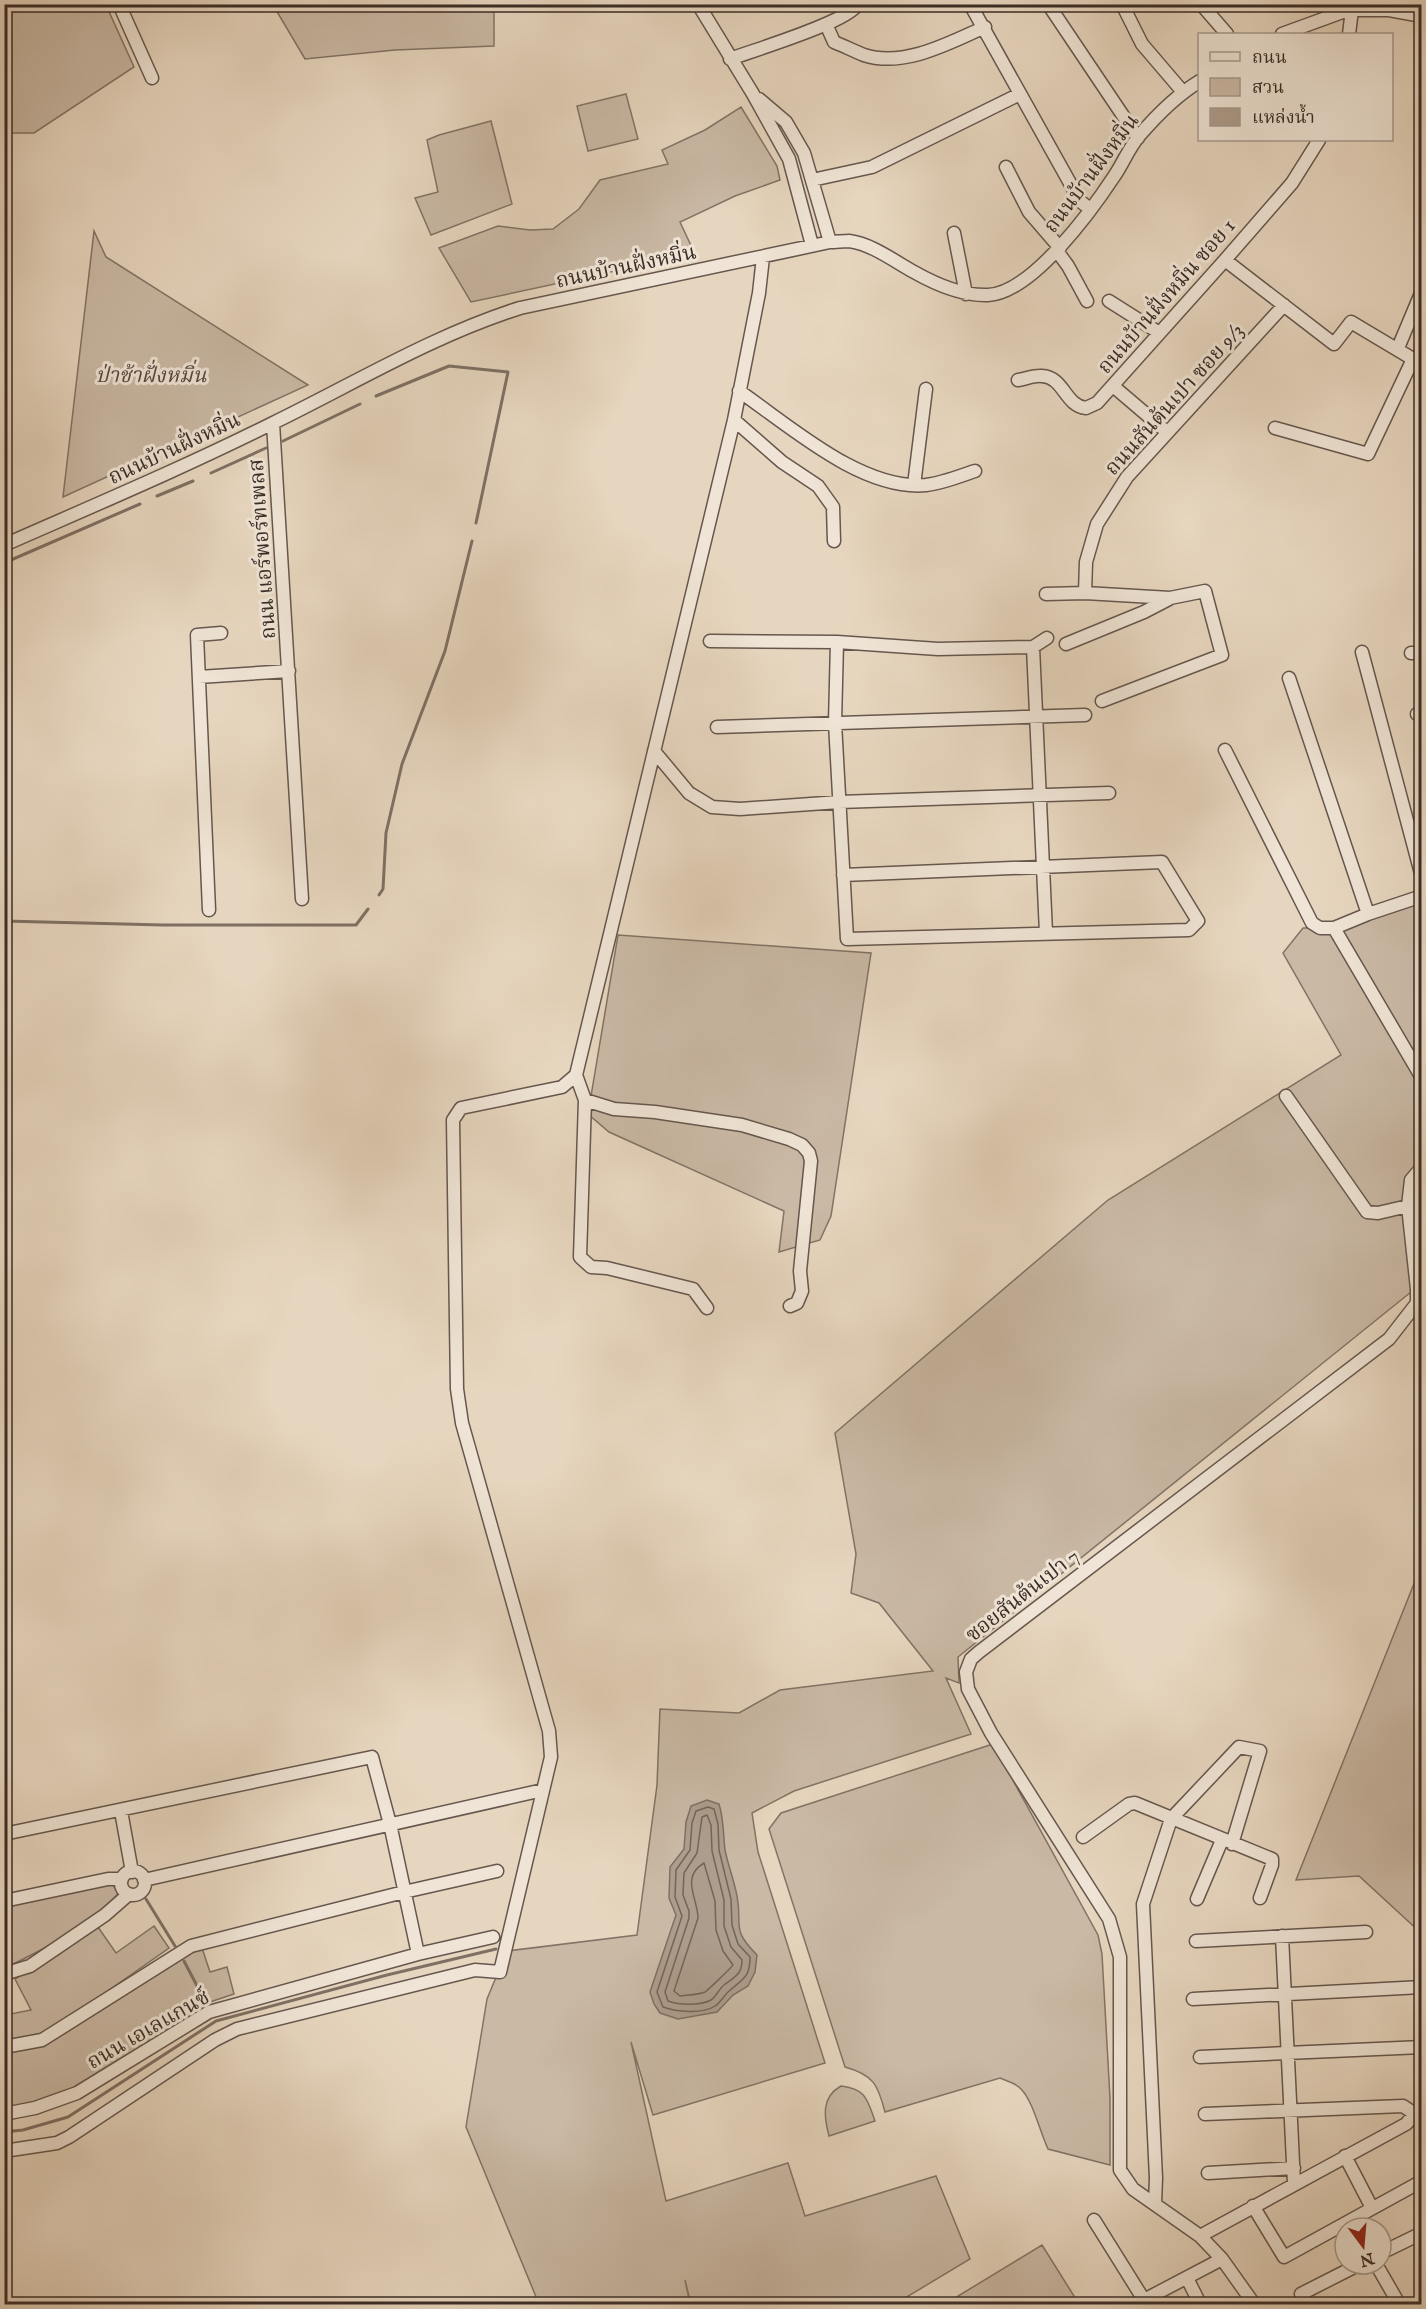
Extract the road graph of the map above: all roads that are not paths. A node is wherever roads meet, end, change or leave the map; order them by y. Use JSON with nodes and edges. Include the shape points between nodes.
{"nodes":[{"id":1,"x":119,"y":4,"type":"edge"},
{"id":2,"x":698,"y":4,"type":"edge"},
{"id":3,"x":858,"y":4,"type":"edge"},
{"id":4,"x":970,"y":4,"type":"edge"},
{"id":5,"x":1048,"y":4,"type":"edge"},
{"id":6,"x":1122,"y":4,"type":"edge"},
{"id":7,"x":1201,"y":4,"type":"edge"},
{"id":8,"x":1352,"y":10,"type":"junction"},
{"id":9,"x":1422,"y":16,"type":"edge"},
{"id":10,"x":826,"y":24,"type":"junction"},
{"id":11,"x":985,"y":27,"type":"junction"},
{"id":12,"x":1226,"y":33,"type":"edge"},
{"id":13,"x":1285,"y":33,"type":"edge"},
{"id":14,"x":1349,"y":33,"type":"edge"},
{"id":15,"x":730,"y":59,"type":"junction"},
{"id":16,"x":152,"y":78,"type":"dead end"},
{"id":17,"x":1198,"y":82,"type":"edge"},
{"id":18,"x":1183,"y":92,"type":"junction"},
{"id":19,"x":753,"y":94,"type":"junction"},
{"id":20,"x":1020,"y":94,"type":"junction"},
{"id":21,"x":1138,"y":138,"type":"junction"},
{"id":22,"x":1318,"y":141,"type":"edge"},
{"id":23,"x":1006,"y":167,"type":"dead end"},
{"id":24,"x":812,"y":180,"type":"junction"},
{"id":25,"x":1090,"y":209,"type":"junction"},
{"id":26,"x":954,"y":233,"type":"dead end"},
{"id":27,"x":830,"y":242,"type":"junction"},
{"id":28,"x":812,"y":245,"type":"junction"},
{"id":29,"x":1058,"y":249,"type":"junction"},
{"id":30,"x":763,"y":257,"type":"junction"},
{"id":31,"x":1225,"y":260,"type":"junction"},
{"id":32,"x":1422,"y":291,"type":"edge"},
{"id":33,"x":966,"y":294,"type":"junction"},
{"id":34,"x":1086,"y":301,"type":"dead end"},
{"id":35,"x":1109,"y":301,"type":"dead end"},
{"id":36,"x":1284,"y":305,"type":"junction"},
{"id":37,"x":1158,"y":332,"type":"junction"},
{"id":38,"x":1398,"y":348,"type":"junction"},
{"id":39,"x":1417,"y":360,"type":"edge"},
{"id":40,"x":1018,"y":380,"type":"dead end"},
{"id":41,"x":1113,"y":387,"type":"junction"},
{"id":42,"x":926,"y":389,"type":"dead end"},
{"id":43,"x":740,"y":391,"type":"junction"},
{"id":44,"x":734,"y":420,"type":"junction"},
{"id":45,"x":273,"y":423,"type":"junction"},
{"id":46,"x":1275,"y":428,"type":"dead end"},
{"id":47,"x":1167,"y":432,"type":"junction"},
{"id":48,"x":975,"y":471,"type":"dead end"},
{"id":49,"x":914,"y":485,"type":"junction"},
{"id":50,"x":834,"y":541,"type":"dead end"},
{"id":51,"x":4,"y":545,"type":"edge"},
{"id":52,"x":1085,"y":592,"type":"junction"},
{"id":53,"x":1047,"y":594,"type":"dead end"},
{"id":54,"x":1170,"y":598,"type":"junction"},
{"id":55,"x":221,"y":633,"type":"dead end"},
{"id":56,"x":1047,"y":638,"type":"dead end"},
{"id":57,"x":710,"y":641,"type":"dead end"},
{"id":58,"x":837,"y":642,"type":"junction"},
{"id":59,"x":1066,"y":644,"type":"dead end"},
{"id":60,"x":1033,"y":647,"type":"junction"},
{"id":61,"x":1362,"y":652,"type":"dead end"},
{"id":62,"x":289,"y":671,"type":"junction"},
{"id":63,"x":200,"y":677,"type":"junction"},
{"id":64,"x":1289,"y":678,"type":"dead end"},
{"id":65,"x":1102,"y":701,"type":"dead end"},
{"id":66,"x":1085,"y":715,"type":"dead end"},
{"id":67,"x":1036,"y":716,"type":"junction"},
{"id":68,"x":835,"y":723,"type":"junction"},
{"id":69,"x":717,"y":727,"type":"dead end"},
{"id":70,"x":1225,"y":750,"type":"dead end"},
{"id":71,"x":654,"y":751,"type":"junction"},
{"id":72,"x":1109,"y":793,"type":"dead end"},
{"id":73,"x":1040,"y":796,"type":"junction"},
{"id":74,"x":839,"y":802,"type":"junction"},
{"id":75,"x":1043,"y":866,"type":"junction"},
{"id":76,"x":843,"y":874,"type":"junction"},
{"id":77,"x":1422,"y":878,"type":"edge"},
{"id":78,"x":1422,"y":896,"type":"edge"},
{"id":79,"x":302,"y":899,"type":"dead end"},
{"id":80,"x":209,"y":910,"type":"dead end"},
{"id":81,"x":1368,"y":914,"type":"junction"},
{"id":82,"x":1334,"y":928,"type":"junction"},
{"id":83,"x":1046,"y":933,"type":"junction"},
{"id":84,"x":576,"y":1075,"type":"junction"},
{"id":85,"x":1422,"y":1078,"type":"edge"},
{"id":86,"x":1286,"y":1095,"type":"dead end"},
{"id":87,"x":585,"y":1100,"type":"junction"},
{"id":88,"x":1422,"y":1167,"type":"edge"},
{"id":89,"x":1408,"y":1206,"type":"junction"},
{"id":90,"x":1419,"y":1303,"type":"edge"},
{"id":91,"x":790,"y":1306,"type":"dead end"},
{"id":92,"x":707,"y":1308,"type":"dead end"},
{"id":93,"x":543,"y":1790,"type":"junction"},
{"id":94,"x":121,"y":1811,"type":"junction"},
{"id":95,"x":1171,"y":1819,"type":"junction"},
{"id":96,"x":390,"y":1824,"type":"junction"},
{"id":97,"x":4,"y":1834,"type":"edge"},
{"id":98,"x":1083,"y":1837,"type":"dead end"},
{"id":99,"x":1227,"y":1842,"type":"junction"},
{"id":100,"x":497,"y":1871,"type":"dead end"},
{"id":101,"x":127,"y":1876,"type":"junction"},
{"id":102,"x":144,"y":1880,"type":"junction"},
{"id":103,"x":404,"y":1892,"type":"junction"},
{"id":104,"x":129,"y":1894,"type":"junction"},
{"id":105,"x":1260,"y":1898,"type":"dead end"},
{"id":106,"x":1197,"y":1899,"type":"dead end"},
{"id":107,"x":4,"y":1901,"type":"edge"},
{"id":108,"x":1366,"y":1932,"type":"dead end"},
{"id":109,"x":1282,"y":1936,"type":"junction"},
{"id":110,"x":493,"y":1937,"type":"dead end"},
{"id":111,"x":1196,"y":1941,"type":"dead end"},
{"id":112,"x":418,"y":1954,"type":"junction"},
{"id":113,"x":4,"y":1974,"type":"edge"},
{"id":114,"x":1422,"y":1987,"type":"edge"},
{"id":115,"x":1285,"y":1994,"type":"junction"},
{"id":116,"x":1193,"y":1999,"type":"dead end"},
{"id":117,"x":4,"y":2047,"type":"edge"},
{"id":118,"x":1422,"y":2047,"type":"edge"},
{"id":119,"x":1288,"y":2053,"type":"junction"},
{"id":120,"x":1200,"y":2057,"type":"dead end"},
{"id":121,"x":1291,"y":2109,"type":"junction"},
{"id":122,"x":4,"y":2114,"type":"edge"},
{"id":123,"x":1205,"y":2114,"type":"dead end"},
{"id":124,"x":4,"y":2151,"type":"edge"},
{"id":125,"x":1345,"y":2156,"type":"junction"},
{"id":126,"x":1294,"y":2168,"type":"junction"},
{"id":127,"x":1208,"y":2173,"type":"dead end"},
{"id":128,"x":1422,"y":2181,"type":"edge"},
{"id":129,"x":1294,"y":2183,"type":"junction"},
{"id":130,"x":1155,"y":2204,"type":"junction"},
{"id":131,"x":1253,"y":2206,"type":"junction"},
{"id":132,"x":1372,"y":2208,"type":"junction"},
{"id":133,"x":1094,"y":2220,"type":"dead end"},
{"id":134,"x":1422,"y":2232,"type":"edge"},
{"id":135,"x":1200,"y":2236,"type":"junction"},
{"id":136,"x":1393,"y":2247,"type":"edge"},
{"id":137,"x":1222,"y":2259,"type":"junction"},
{"id":138,"x":1336,"y":2276,"type":"edge"},
{"id":139,"x":1383,"y":2276,"type":"edge"},
{"id":140,"x":1187,"y":2278,"type":"junction"},
{"id":141,"x":1422,"y":2302,"type":"edge"},
{"id":142,"x":1200,"y":2304,"type":"edge"},
{"id":143,"x":1254,"y":2304,"type":"edge"},
{"id":144,"x":1307,"y":2304,"type":"edge"},
{"id":145,"x":1399,"y":2304,"type":"edge"},
{"id":146,"x":1416,"y":2304,"type":"edge"}],
"edges":[{"from":1,"to":16,"type":"street"},
{"from":2,"to":15,"type":"street"},
{"from":3,"to":10,"type":"street","via":[[850,14]]},
{"from":4,"to":11,"type":"street"},
{"from":5,"to":21,"type":"street"},
{"from":6,"to":18,"type":"street","via":[[1142,44]]},
{"from":7,"to":12,"type":"street"},
{"from":8,"to":9,"type":"street","via":[[1389,10]]},
{"from":8,"to":13,"type":"street"},
{"from":8,"to":14,"type":"street"},
{"from":10,"to":11,"type":"street","via":[[834,42],[866,56],[895,58],[937,48]]},
{"from":10,"to":15,"type":"street"},
{"from":11,"to":20,"type":"street"},
{"from":15,"to":19,"type":"street"},
{"from":17,"to":18,"type":"street","name":"ถนนบ้านฝั่งหมิ่น"},
{"from":18,"to":21,"type":"street","name":"ถนนบ้านฝั่งหมิ่น"},
{"from":19,"to":24,"type":"street","via":[[786,122],[804,153]]},
{"from":19,"to":28,"type":"street","via":[[789,159]]},
{"from":20,"to":24,"type":"street","via":[[872,167]]},
{"from":20,"to":25,"type":"street","via":[[1080,201]]},
{"from":21,"to":25,"type":"street","name":"ถนนบ้านฝั่งหมิ่น"},
{"from":22,"to":31,"type":"street","name":"ถนนบ้านฝั่งหมิ่น ซอย 1","via":[[1292,183]]},
{"from":23,"to":29,"type":"street","via":[[1029,212]]},
{"from":24,"to":27,"type":"street"},
{"from":25,"to":29,"type":"street","name":"ถนนบ้านฝั่งหมิ่น"},
{"from":26,"to":33,"type":"street"},
{"from":27,"to":28,"type":"street","name":"ถนนบ้านฝั่งหมิ่น"},
{"from":27,"to":33,"type":"street","name":"ถนนบ้านฝั่งหมิ่น","via":[[869,248]]},
{"from":28,"to":30,"type":"street","name":"ถนนบ้านฝั่งหมิ่น"},
{"from":29,"to":33,"type":"street","name":"ถนนบ้านฝั่งหมิ่น","via":[[1010,289],[990,295]]},
{"from":29,"to":34,"type":"street"},
{"from":30,"to":43,"type":"street"},
{"from":30,"to":45,"type":"street","name":"ถนนบ้านฝั่งหมิ่น","via":[[520,308],[480,321],[418,348]]},
{"from":31,"to":36,"type":"street"},
{"from":31,"to":37,"type":"street","name":"ถนนบ้านฝั่งหมิ่น ซอย 1"},
{"from":32,"to":38,"type":"street"},
{"from":35,"to":37,"type":"street"},
{"from":36,"to":38,"type":"street","via":[[1334,344],[1351,322]]},
{"from":36,"to":47,"type":"street","name":"ถนนสันต้นเปา ซอย 9/3"},
{"from":37,"to":41,"type":"street","name":"ถนนบ้านฝั่งหมิ่น ซอย 1"},
{"from":38,"to":39,"type":"street"},
{"from":39,"to":46,"type":"street","via":[[1368,454]]},
{"from":40,"to":41,"type":"street","name":"ถนนบ้านฝั่งหมิ่น ซอย 1","via":[[1039,375],[1052,378],[1075,405],[1086,408]]},
{"from":41,"to":47,"type":"street"},
{"from":42,"to":49,"type":"street"},
{"from":43,"to":44,"type":"street"},
{"from":43,"to":49,"type":"street","via":[[849,467]]},
{"from":44,"to":50,"type":"street","via":[[782,462],[818,486],[833,507]]},
{"from":44,"to":71,"type":"street"},
{"from":45,"to":51,"type":"street","name":"ถนนบ้านฝั่งหมิ่น"},
{"from":45,"to":62,"type":"street","name":"ถนน แอร์พอร์ทเพลส"},
{"from":47,"to":52,"type":"street","name":"ถนนสันต้นเปา ซอย 9/3","via":[[1127,477],[1097,524],[1086,562]]},
{"from":48,"to":49,"type":"street","via":[[934,484]]},
{"from":52,"to":53,"type":"street"},
{"from":52,"to":54,"type":"street"},
{"from":54,"to":59,"type":"street"},
{"from":54,"to":65,"type":"street","via":[[1205,591],[1222,655]]},
{"from":55,"to":63,"type":"street","via":[[197,635]]},
{"from":56,"to":60,"type":"street"},
{"from":57,"to":58,"type":"street"},
{"from":58,"to":60,"type":"street","via":[[938,649]]},
{"from":58,"to":68,"type":"street"},
{"from":60,"to":67,"type":"street"},
{"from":61,"to":77,"type":"street"},
{"from":62,"to":63,"type":"street"},
{"from":62,"to":79,"type":"street","name":"ถนน แอร์พอร์ทเพลส"},
{"from":63,"to":80,"type":"street"},
{"from":64,"to":81,"type":"street"},
{"from":66,"to":67,"type":"street"},
{"from":67,"to":68,"type":"street"},
{"from":67,"to":73,"type":"street"},
{"from":68,"to":69,"type":"street"},
{"from":68,"to":74,"type":"street"},
{"from":70,"to":82,"type":"street","via":[[1312,923],[1320,928]]},
{"from":71,"to":74,"type":"street","via":[[689,793],[712,807],[740,809]]},
{"from":71,"to":84,"type":"street"},
{"from":72,"to":73,"type":"street"},
{"from":73,"to":74,"type":"street"},
{"from":73,"to":75,"type":"street"},
{"from":74,"to":76,"type":"street"},
{"from":75,"to":76,"type":"street"},
{"from":75,"to":83,"type":"street"},
{"from":75,"to":83,"type":"street","via":[[1162,862],[1198,921],[1189,930]]},
{"from":76,"to":83,"type":"street","via":[[847,939]]},
{"from":78,"to":81,"type":"street"},
{"from":81,"to":82,"type":"street"},
{"from":82,"to":85,"type":"street"},
{"from":84,"to":87,"type":"street"},
{"from":84,"to":93,"type":"street","via":[[562,1088],[462,1108],[453,1120],[456,1389],[462,1424],[549,1731],[551,1757]]},
{"from":86,"to":89,"type":"street","via":[[1367,1212]]},
{"from":87,"to":91,"type":"street","via":[[614,1109],[742,1125],[802,1145],[811,1161],[800,1271],[802,1291],[797,1303]]},
{"from":87,"to":92,"type":"street","via":[[580,1257],[591,1268],[607,1268],[693,1289]]},
{"from":88,"to":89,"type":"street","name":"ซอยสันต้นเปา 7","via":[[1411,1180]]},
{"from":89,"to":90,"type":"street","name":"ซอยสันต้นเปา 7"},
{"from":90,"to":130,"type":"street","name":"ซอยสันต้นเปา 7","via":[[1389,1339],[979,1652],[966,1672],[968,1689],[991,1733],[1109,1919],[1120,1957],[1120,2170],[1133,2189]]},
{"from":93,"to":96,"type":"street"},
{"from":93,"to":124,"type":"street","via":[[501,1972],[475,1970],[237,2029],[69,2137],[57,2143]]},
{"from":94,"to":96,"type":"street","via":[[372,1757]]},
{"from":94,"to":97,"type":"street"},
{"from":94,"to":101,"type":"street"},
{"from":95,"to":98,"type":"street","via":[[1129,1804]]},
{"from":95,"to":99,"type":"street"},
{"from":95,"to":99,"type":"street","via":[[1239,1747],[1260,1751]]},
{"from":95,"to":130,"type":"street","via":[[1143,1904]]},
{"from":96,"to":102,"type":"street"},
{"from":96,"to":103,"type":"street"},
{"from":99,"to":105,"type":"street","via":[[1272,1859]]},
{"from":99,"to":106,"type":"street"},
{"from":100,"to":103,"type":"street"},
{"from":101,"to":102,"type":"street","via":[[139,1873]]},
{"from":101,"to":104,"type":"street","via":[[123,1890]]},
{"from":101,"to":107,"type":"street"},
{"from":102,"to":104,"type":"street","via":[[140,1892]]},
{"from":103,"to":112,"type":"street"},
{"from":103,"to":117,"type":"street","via":[[191,1946],[42,2040]]},
{"from":104,"to":113,"type":"street","via":[[30,1966]]},
{"from":108,"to":109,"type":"street"},
{"from":109,"to":111,"type":"street"},
{"from":109,"to":115,"type":"street"},
{"from":110,"to":112,"type":"street","name":"ถนน เอเลแกนซ์"},
{"from":112,"to":122,"type":"street","name":"ถนน เอเลแกนซ์","via":[[209,2012],[77,2093]]},
{"from":114,"to":115,"type":"street"},
{"from":115,"to":116,"type":"street"},
{"from":115,"to":119,"type":"street"},
{"from":118,"to":119,"type":"street"},
{"from":119,"to":120,"type":"street"},
{"from":119,"to":121,"type":"street"},
{"from":121,"to":123,"type":"street"},
{"from":121,"to":125,"type":"street","via":[[1410,2109],[1412,2117],[1406,2124]]},
{"from":121,"to":126,"type":"street"},
{"from":125,"to":129,"type":"street"},
{"from":125,"to":132,"type":"street"},
{"from":126,"to":127,"type":"street"},
{"from":126,"to":129,"type":"street"},
{"from":128,"to":132,"type":"street"},
{"from":129,"to":131,"type":"street"},
{"from":130,"to":135,"type":"street"},
{"from":131,"to":132,"type":"street","via":[[1284,2257]]},
{"from":131,"to":135,"type":"street"},
{"from":133,"to":140,"type":"street","via":[[1144,2300]]},
{"from":134,"to":136,"type":"street"},
{"from":135,"to":137,"type":"street"},
{"from":137,"to":140,"type":"street"},
{"from":137,"to":143,"type":"street"},
{"from":138,"to":144,"type":"street","via":[[1301,2294]]},
{"from":139,"to":145,"type":"street"},
{"from":140,"to":142,"type":"street"},
{"from":141,"to":146,"type":"street"}]}
